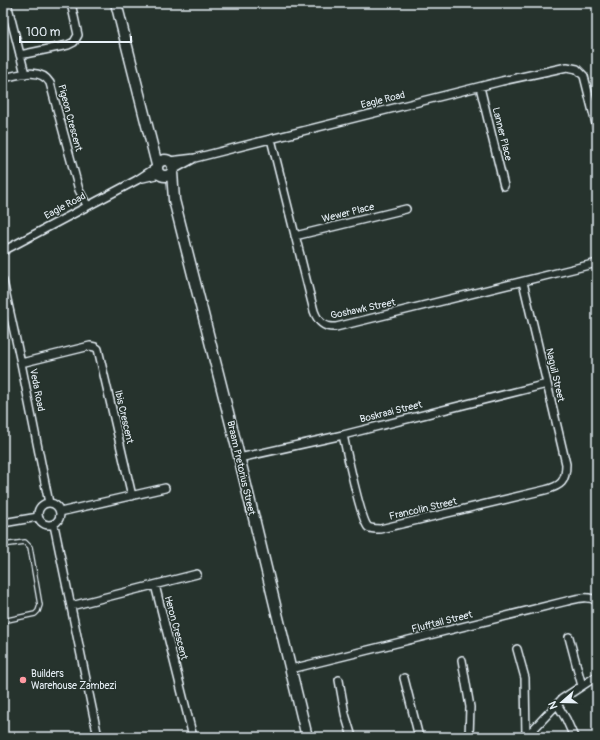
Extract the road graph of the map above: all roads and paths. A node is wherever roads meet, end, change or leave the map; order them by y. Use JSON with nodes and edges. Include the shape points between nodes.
{"nodes":[{"id":1,"x":7,"y":3,"type":"edge"},
{"id":2,"x":71,"y":3,"type":"edge"},
{"id":3,"x":116,"y":3,"type":"edge"},
{"id":4,"x":20,"y":55,"type":"junction"},
{"id":5,"x":25,"y":74,"type":"junction"},
{"id":6,"x":3,"y":78,"type":"edge"},
{"id":7,"x":480,"y":87,"type":"junction"},
{"id":8,"x":597,"y":128,"type":"edge"},
{"id":9,"x":271,"y":139,"type":"junction"},
{"id":10,"x":165,"y":168,"type":"junction"},
{"id":11,"x":504,"y":186,"type":"dead end"},
{"id":12,"x":87,"y":206,"type":"junction"},
{"id":13,"x":406,"y":209,"type":"dead end"},
{"id":14,"x":295,"y":236,"type":"junction"},
{"id":15,"x":3,"y":251,"type":"edge"},
{"id":16,"x":597,"y":263,"type":"edge"},
{"id":17,"x":3,"y":281,"type":"edge"},
{"id":18,"x":523,"y":282,"type":"junction"},
{"id":19,"x":21,"y":363,"type":"junction"},
{"id":20,"x":547,"y":384,"type":"junction"},
{"id":21,"x":343,"y":435,"type":"junction"},
{"id":22,"x":240,"y":458,"type":"junction"},
{"id":23,"x":566,"y":472,"type":"joint"},
{"id":24,"x":165,"y":488,"type":"dead end"},
{"id":25,"x":132,"y":496,"type":"junction"},
{"id":26,"x":49,"y":503,"type":"junction"},
{"id":27,"x":60,"y":512,"type":"junction"},
{"id":28,"x":38,"y":518,"type":"junction"},
{"id":29,"x":3,"y":523,"type":"edge"},
{"id":30,"x":54,"y":525,"type":"junction"},
{"id":31,"x":3,"y":545,"type":"edge"},
{"id":32,"x":197,"y":574,"type":"dead end"},
{"id":33,"x":155,"y":585,"type":"junction"},
{"id":34,"x":597,"y":602,"type":"edge"},
{"id":35,"x":71,"y":606,"type":"junction"},
{"id":36,"x":3,"y":621,"type":"edge"},
{"id":37,"x":569,"y":637,"type":"dead end"},
{"id":38,"x":517,"y":649,"type":"dead end"},
{"id":39,"x":462,"y":660,"type":"dead end"},
{"id":40,"x":291,"y":669,"type":"junction"},
{"id":41,"x":597,"y":676,"type":"edge"},
{"id":42,"x":404,"y":678,"type":"dead end"},
{"id":43,"x":339,"y":680,"type":"dead end"},
{"id":44,"x":582,"y":686,"type":"junction"},
{"id":45,"x":557,"y":704,"type":"junction"},
{"id":46,"x":98,"y":737,"type":"edge"},
{"id":47,"x":194,"y":737,"type":"edge"},
{"id":48,"x":307,"y":737,"type":"edge"},
{"id":49,"x":352,"y":737,"type":"edge"},
{"id":50,"x":419,"y":737,"type":"edge"},
{"id":51,"x":469,"y":737,"type":"edge"},
{"id":52,"x":526,"y":737,"type":"edge"},
{"id":53,"x":574,"y":737,"type":"edge"}],
"edges":[{"from":1,"to":4,"type":"street"},
{"from":2,"to":4,"type":"street","via":[[78,35],[74,42]]},
{"from":3,"to":10,"type":"street","name":"Braam Pretorius Street","via":[[144,115],[152,141]]},
{"from":4,"to":5,"type":"street"},
{"from":5,"to":6,"type":"street","name":"Pigeon Crescent"},
{"from":5,"to":12,"type":"street","name":"Pigeon Crescent","via":[[44,76],[52,86],[79,190]]},
{"from":7,"to":8,"type":"street","name":"Eagle Road","via":[[563,68],[577,69],[586,82]]},
{"from":7,"to":9,"type":"street","name":"Eagle Road"},
{"from":7,"to":11,"type":"street","name":"Lanner Place"},
{"from":9,"to":10,"type":"street","name":"Eagle Road"},
{"from":9,"to":14,"type":"street","name":"Goshawk Street"},
{"from":10,"to":12,"type":"street","name":"Eagle Road"},
{"from":10,"to":22,"type":"street","name":"Braam Pretorius Street"},
{"from":12,"to":15,"type":"street","name":"Eagle Road"},
{"from":13,"to":14,"type":"street","name":"Wewer Place"},
{"from":14,"to":18,"type":"street","name":"Goshawk Street","via":[[316,317],[319,322],[329,327]]},
{"from":16,"to":18,"type":"street","name":"Goshawk Street"},
{"from":17,"to":19,"type":"street","name":"Veda Road"},
{"from":18,"to":20,"type":"street","name":"Naguil Street"},
{"from":19,"to":25,"type":"street","name":"Ibis Crescent","via":[[90,346],[98,349]]},
{"from":19,"to":26,"type":"street","name":"Veda Road"},
{"from":20,"to":21,"type":"street","name":"Boskraai Street"},
{"from":20,"to":23,"type":"street","name":"Naguil Street"},
{"from":21,"to":22,"type":"street","name":"Boskraai Street"},
{"from":21,"to":23,"type":"street","name":"Francolin Street","via":[[361,511],[371,528],[380,529],[552,488],[564,480]]},
{"from":22,"to":40,"type":"street","name":"Braam Pretorius Street"},
{"from":24,"to":25,"type":"street"},
{"from":25,"to":27,"type":"street"},
{"from":26,"to":27,"type":"street","via":[[56,505]]},
{"from":26,"to":28,"type":"street","via":[[40,507]]},
{"from":27,"to":30,"type":"street","via":[[60,520]]},
{"from":28,"to":29,"type":"street"},
{"from":28,"to":30,"type":"street","via":[[44,524]]},
{"from":30,"to":35,"type":"street"},
{"from":31,"to":36,"type":"lane","via":[[25,542],[30,547],[40,605],[35,614]]},
{"from":32,"to":33,"type":"street"},
{"from":33,"to":35,"type":"street","name":"Heron Crescent"},
{"from":33,"to":47,"type":"street","name":"Heron Crescent"},
{"from":34,"to":40,"type":"street","name":"Flufftail Street","via":[[588,598],[567,601]]},
{"from":35,"to":46,"type":"street"},
{"from":37,"to":44,"type":"street"},
{"from":38,"to":52,"type":"street","via":[[525,678]]},
{"from":39,"to":51,"type":"street","via":[[470,708]]},
{"from":40,"to":48,"type":"street","name":"Braam Pretorius Street"},
{"from":41,"to":44,"type":"street"},
{"from":42,"to":50,"type":"street"},
{"from":43,"to":49,"type":"street"},
{"from":44,"to":45,"type":"street"},
{"from":45,"to":52,"type":"street"},
{"from":45,"to":53,"type":"street"}]}
